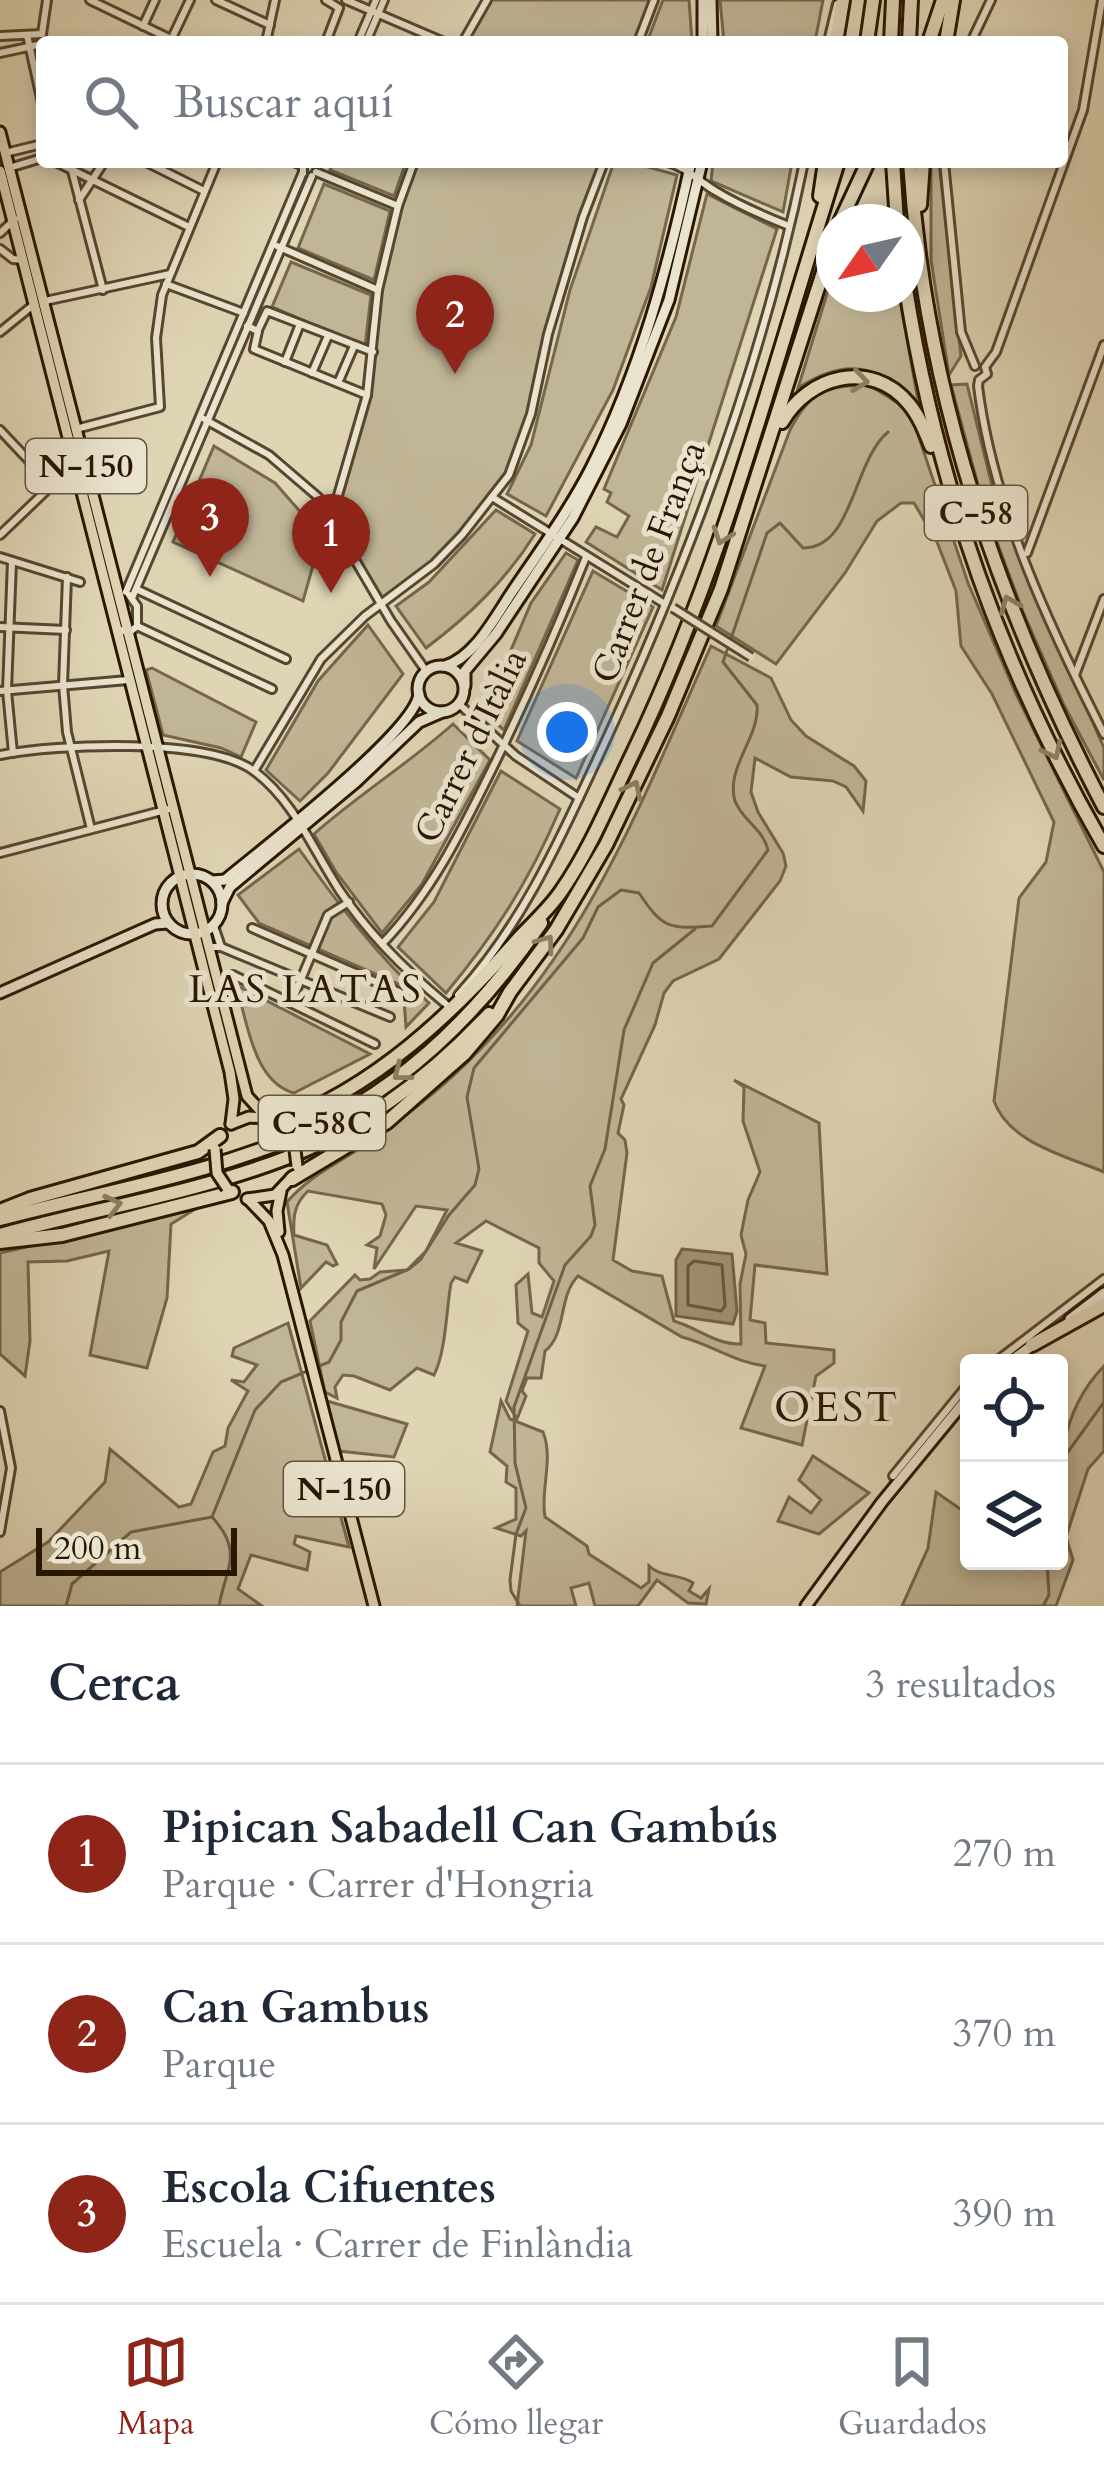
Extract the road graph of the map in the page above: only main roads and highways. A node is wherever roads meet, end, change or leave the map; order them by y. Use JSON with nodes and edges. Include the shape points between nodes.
{"nodes":[{"id":1,"x":840,"y":0,"type":"edge"},
{"id":2,"x":873,"y":0,"type":"edge"},
{"id":3,"x":893,"y":0,"type":"edge"},
{"id":4,"x":911,"y":0,"type":"edge"},
{"id":5,"x":943,"y":0,"type":"edge"},
{"id":6,"x":953,"y":0,"type":"edge"},
{"id":7,"x":833,"y":36,"type":"edge"},
{"id":8,"x":868,"y":36,"type":"edge"},
{"id":9,"x":892,"y":36,"type":"edge"},
{"id":10,"x":909,"y":36,"type":"edge"},
{"id":11,"x":931,"y":36,"type":"edge"},
{"id":12,"x":947,"y":36,"type":"edge"},
{"id":13,"x":0,"y":132,"type":"edge"},
{"id":14,"x":824,"y":168,"type":"edge"},
{"id":15,"x":836,"y":168,"type":"edge"},
{"id":16,"x":865,"y":168,"type":"edge"},
{"id":17,"x":893,"y":168,"type":"edge"},
{"id":18,"x":911,"y":168,"type":"edge"},
{"id":19,"x":923,"y":168,"type":"edge"},
{"id":20,"x":2,"y":172,"type":"edge"},
{"id":21,"x":848,"y":204,"type":"edge"},
{"id":22,"x":896,"y":204,"type":"edge"},
{"id":23,"x":915,"y":204,"type":"edge"},
{"id":24,"x":922,"y":204,"type":"edge"},
{"id":25,"x":17,"y":218,"type":"junction"},
{"id":26,"x":808,"y":256,"type":"junction"},
{"id":27,"x":924,"y":278,"type":"edge"},
{"id":28,"x":816,"y":296,"type":"edge"},
{"id":29,"x":39,"y":303,"type":"junction"},
{"id":30,"x":911,"y":312,"type":"edge"},
{"id":31,"x":772,"y":439,"type":"junction"},
{"id":32,"x":945,"y":481,"type":"junction"},
{"id":33,"x":124,"y":593,"type":"junction"},
{"id":34,"x":128,"y":629,"type":"junction"},
{"id":35,"x":1056,"y":711,"type":"junction"},
{"id":36,"x":153,"y":747,"type":"junction"},
{"id":37,"x":1104,"y":788,"type":"edge"},
{"id":38,"x":1104,"y":807,"type":"edge"},
{"id":39,"x":168,"y":809,"type":"junction"},
{"id":40,"x":1104,"y":846,"type":"edge"},
{"id":41,"x":561,"y":892,"type":"junction"},
{"id":42,"x":200,"y":933,"type":"junction"},
{"id":43,"x":510,"y":992,"type":"junction"},
{"id":44,"x":276,"y":1123,"type":"junction"},
{"id":45,"x":222,"y":1136,"type":"junction"},
{"id":46,"x":294,"y":1172,"type":"junction"},
{"id":47,"x":229,"y":1190,"type":"junction"},
{"id":48,"x":281,"y":1191,"type":"junction"},
{"id":49,"x":248,"y":1199,"type":"junction"},
{"id":50,"x":0,"y":1215,"type":"edge"},
{"id":51,"x":0,"y":1238,"type":"edge"},
{"id":52,"x":283,"y":1255,"type":"junction"},
{"id":53,"x":1104,"y":1305,"type":"edge"},
{"id":54,"x":1032,"y":1346,"type":"road end"},
{"id":55,"x":374,"y":1606,"type":"edge"}],
"edges":[{"from":1,"to":7,"type":"highway"},
{"from":2,"to":8,"type":"highway"},
{"from":3,"to":9,"type":"highway"},
{"from":4,"to":10,"type":"highway"},
{"from":5,"to":11,"type":"highway"},
{"from":6,"to":12,"type":"highway"},
{"from":13,"to":20,"type":"main road","number":"N-150"},
{"from":14,"to":26,"type":"highway"},
{"from":15,"to":26,"type":"highway","number":"C-58C"},
{"from":16,"to":21,"type":"highway"},
{"from":17,"to":22,"type":"highway"},
{"from":18,"to":23,"type":"highway","number":"C-58"},
{"from":19,"to":24,"type":"highway"},
{"from":20,"to":25,"type":"main road","number":"N-150"},
{"from":25,"to":29,"type":"main road","number":"N-150"},
{"from":25,"to":29,"type":"main road","number":"N-150"},
{"from":26,"to":41,"type":"highway","number":"C-58C","one_way":true,"via":[[706,580],[652,714]]},
{"from":35,"to":27,"type":"highway","number":"C-58","one_way":true,"via":[[1002,589],[961,463]]},
{"from":28,"to":31,"type":"highway","number":"C-58C"},
{"from":29,"to":33,"type":"main road","number":"N-150"},
{"from":29,"to":33,"type":"main road","number":"N-150","via":[[79,478]]},
{"from":30,"to":32,"type":"highway","number":"C-58"},
{"from":31,"to":32,"type":"highway","one_way":true,"via":[[805,392],[829,380],[865,378],[908,403]]},
{"from":43,"to":31,"type":"highway","number":"C-58C","one_way":true,"via":[[579,892],[652,751],[721,589]]},
{"from":32,"to":40,"type":"highway","number":"C-58","one_way":true,"via":[[1008,654]]},
{"from":33,"to":34,"type":"main road","number":"N-150"},
{"from":34,"to":36,"type":"main road","number":"N-150"},
{"from":34,"to":36,"type":"main road","number":"N-150","via":[[130,680]]},
{"from":35,"to":37,"type":"highway"},
{"from":35,"to":38,"type":"highway","number":"C-58"},
{"from":36,"to":39,"type":"main road","number":"N-150"},
{"from":36,"to":39,"type":"main road","number":"N-150"},
{"from":39,"to":42,"type":"main road","number":"N-150"},
{"from":41,"to":44,"type":"highway","via":[[462,1000],[387,1061]]},
{"from":41,"to":50,"type":"highway","number":"C-58C","one_way":true,"via":[[466,1017],[351,1108],[226,1159]]},
{"from":42,"to":44,"type":"main road","via":[[215,947],[247,1096]]},
{"from":42,"to":45,"type":"main road","number":"N-150","via":[[234,1099]]},
{"from":43,"to":46,"type":"highway","via":[[490,1026],[434,1084],[387,1122]]},
{"from":51,"to":43,"type":"highway","number":"C-58C","one_way":true,"via":[[231,1175],[323,1141],[405,1091]]},
{"from":44,"to":45,"type":"main road","via":[[249,1118]]},
{"from":44,"to":46,"type":"main road","bridge":true,"via":[[294,1142]]},
{"from":45,"to":47,"type":"main road","number":"N-150","bridge":true,"via":[[216,1168]]},
{"from":45,"to":50,"type":"highway","via":[[198,1152],[30,1198]]},
{"from":46,"to":48,"type":"main road"},
{"from":47,"to":49,"type":"main road"},
{"from":47,"to":51,"type":"highway","via":[[62,1234]]},
{"from":48,"to":49,"type":"main road"},
{"from":48,"to":52,"type":"main road","number":"N-150"},
{"from":49,"to":52,"type":"main road","number":"N-150","via":[[269,1221]]},
{"from":52,"to":55,"type":"main road","number":"N-150"},
{"from":53,"to":54,"type":"highway"}]}
